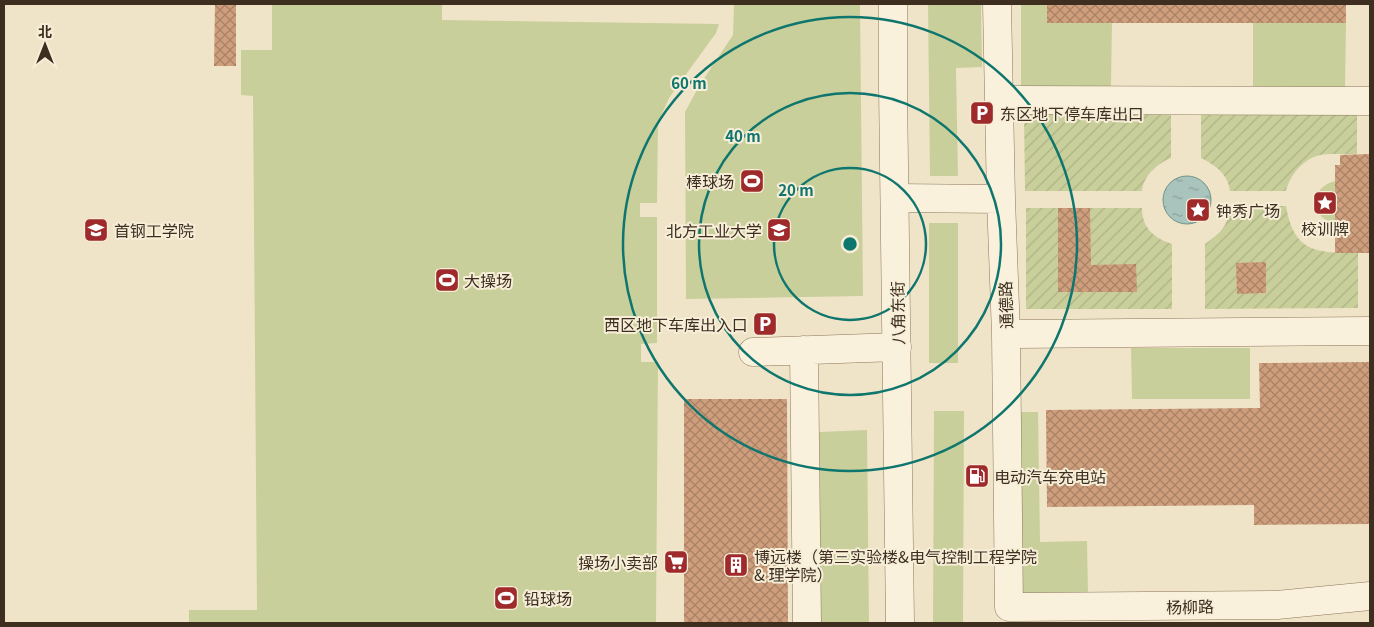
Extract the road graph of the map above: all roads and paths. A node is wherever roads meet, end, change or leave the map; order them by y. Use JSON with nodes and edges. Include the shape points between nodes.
{"nodes":[{"id":1,"x":893,"y":4,"type":"edge"},
{"id":2,"x":997,"y":4,"type":"edge"},
{"id":3,"x":1000,"y":100,"type":"junction"},
{"id":4,"x":1363,"y":101,"type":"edge"},
{"id":5,"x":895,"y":198,"type":"junction"},
{"id":6,"x":1001,"y":199,"type":"junction"},
{"id":7,"x":1370,"y":331,"type":"edge"},
{"id":8,"x":1006,"y":334,"type":"junction"},
{"id":9,"x":898,"y":347,"type":"junction"},
{"id":10,"x":804,"y":350,"type":"junction"},
{"id":11,"x":753,"y":352,"type":"dead end"},
{"id":12,"x":1370,"y":596,"type":"edge"},
{"id":13,"x":1009,"y":607,"type":"joint"},
{"id":14,"x":807,"y":623,"type":"edge"},
{"id":15,"x":900,"y":623,"type":"edge"}],
"edges":[{"from":1,"to":5,"type":"street","name":"八角东街"},
{"from":2,"to":3,"type":"street","name":"通德路"},
{"from":3,"to":4,"type":"street"},
{"from":3,"to":6,"type":"street","name":"通德路"},
{"from":5,"to":6,"type":"street"},
{"from":5,"to":9,"type":"street","name":"八角东街"},
{"from":6,"to":8,"type":"street","name":"通德路"},
{"from":7,"to":8,"type":"street"},
{"from":8,"to":13,"type":"street","name":"通德路"},
{"from":9,"to":10,"type":"street"},
{"from":9,"to":15,"type":"street","name":"八角东街"},
{"from":10,"to":11,"type":"street"},
{"from":10,"to":14,"type":"street"},
{"from":12,"to":13,"type":"street","name":"杨柳路","via":[[1277,605]]}]}
